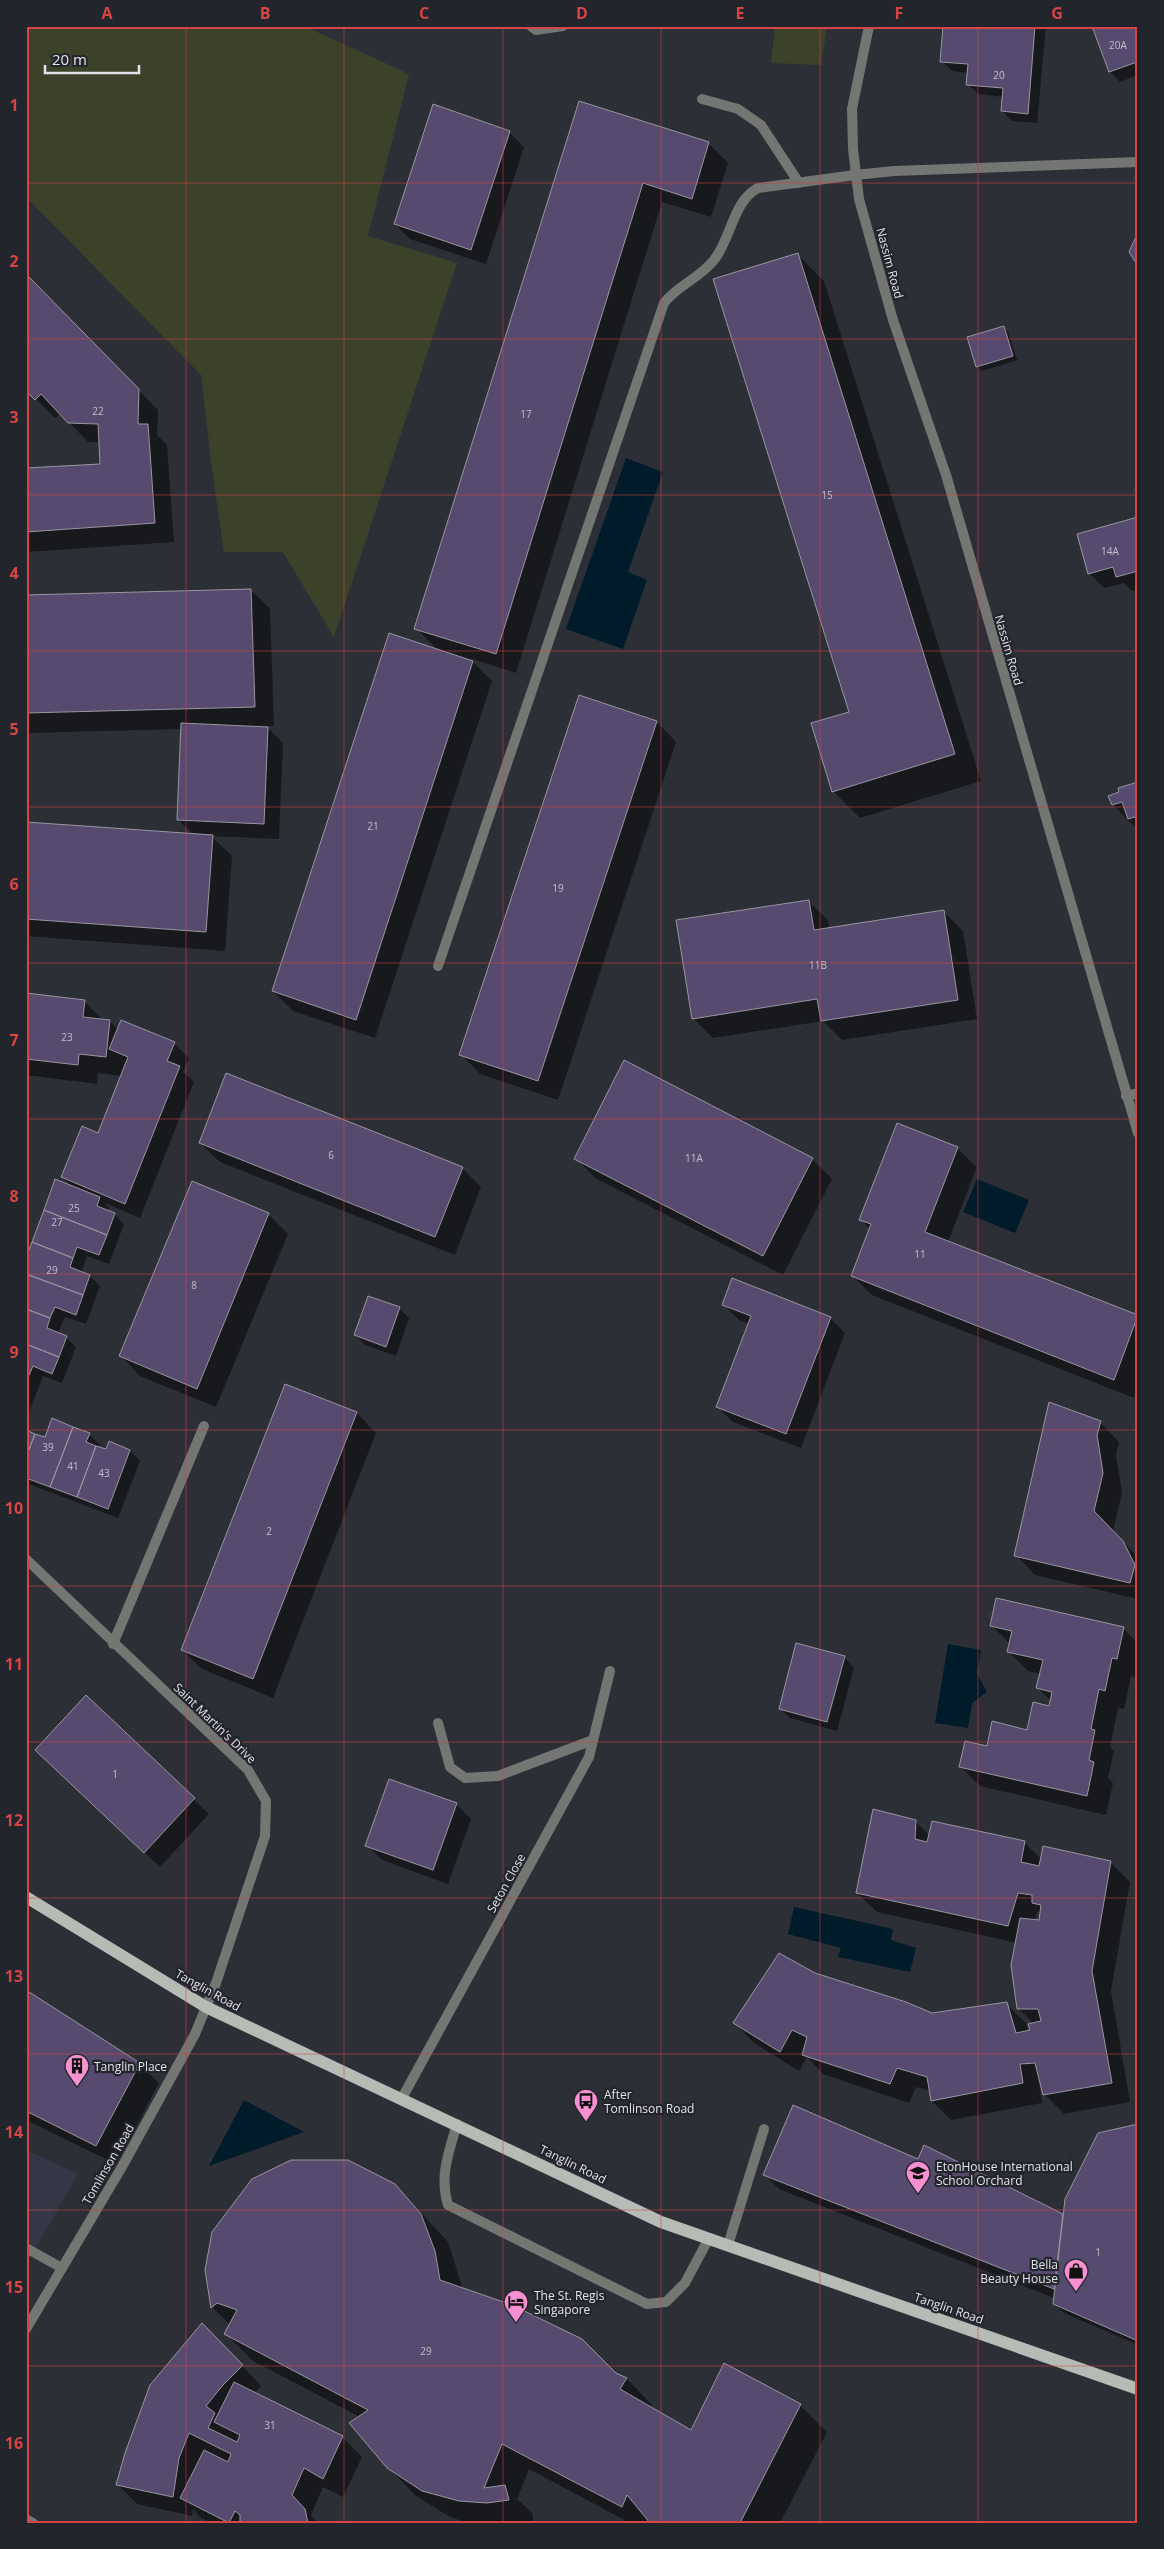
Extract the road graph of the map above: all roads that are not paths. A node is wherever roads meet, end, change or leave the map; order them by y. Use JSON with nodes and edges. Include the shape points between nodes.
{"nodes":[{"id":1,"x":531,"y":26,"type":"edge"},
{"id":2,"x":564,"y":26,"type":"edge"},
{"id":3,"x":869,"y":26,"type":"edge"},
{"id":4,"x":702,"y":98,"type":"dead end"},
{"id":5,"x":1138,"y":162,"type":"edge"},
{"id":6,"x":856,"y":175,"type":"junction"},
{"id":7,"x":799,"y":183,"type":"junction"},
{"id":8,"x":438,"y":966,"type":"dead end"},
{"id":9,"x":1138,"y":1093,"type":"edge"},
{"id":10,"x":1126,"y":1096,"type":"junction"},
{"id":11,"x":1138,"y":1133,"type":"edge"},
{"id":12,"x":204,"y":1426,"type":"dead end"},
{"id":13,"x":26,"y":1559,"type":"edge"},
{"id":14,"x":113,"y":1644,"type":"junction"},
{"id":15,"x":610,"y":1671,"type":"dead end"},
{"id":16,"x":438,"y":1723,"type":"dead end"},
{"id":17,"x":593,"y":1740,"type":"junction"},
{"id":18,"x":26,"y":1897,"type":"edge"},
{"id":19,"x":206,"y":2008,"type":"junction"},
{"id":20,"x":402,"y":2098,"type":"junction"},
{"id":21,"x":457,"y":2124,"type":"junction"},
{"id":22,"x":764,"y":2129,"type":"dead end"},
{"id":23,"x":709,"y":2238,"type":"junction"},
{"id":24,"x":728,"y":2245,"type":"junction"},
{"id":25,"x":26,"y":2248,"type":"edge"},
{"id":26,"x":62,"y":2268,"type":"junction"},
{"id":27,"x":26,"y":2329,"type":"edge"},
{"id":28,"x":1138,"y":2389,"type":"edge"},
{"id":29,"x":26,"y":2519,"type":"edge"},
{"id":30,"x":33,"y":2523,"type":"edge"}],
"edges":[{"from":1,"to":2,"type":"street","via":[[536,30]]},
{"from":3,"to":6,"type":"street","name":"Nassim Road","via":[[852,109]]},
{"from":4,"to":7,"type":"street","via":[[738,109],[761,125]]},
{"from":5,"to":6,"type":"street"},
{"from":6,"to":7,"type":"street"},
{"from":6,"to":10,"type":"street","name":"Nassim Road","via":[[859,198],[893,320],[946,475]]},
{"from":7,"to":8,"type":"street","via":[[750,192],[737,210],[731,231],[714,260],[696,279],[673,292],[664,303]]},
{"from":9,"to":10,"type":"street"},
{"from":10,"to":11,"type":"street","name":"Nassim Road"},
{"from":12,"to":14,"type":"street"},
{"from":13,"to":14,"type":"street","name":"Saint Martin's Drive"},
{"from":14,"to":19,"type":"street","name":"Saint Martin's Drive","via":[[248,1770],[266,1801],[265,1836]]},
{"from":15,"to":17,"type":"street","name":"Seton Close"},
{"from":16,"to":17,"type":"street","via":[[450,1767],[465,1778],[498,1776]]},
{"from":17,"to":20,"type":"street","name":"Seton Close","via":[[589,1757]]},
{"from":18,"to":19,"type":"main road","name":"Tanglin Road"},
{"from":19,"to":20,"type":"main road","name":"Tanglin Road"},
{"from":19,"to":26,"type":"street","name":"Tomlinson Road","via":[[123,2165]]},
{"from":20,"to":21,"type":"main road","name":"Tanglin Road"},
{"from":21,"to":23,"type":"main road","name":"Tanglin Road","via":[[661,2222]]},
{"from":21,"to":23,"type":"street","via":[[444,2168],[448,2205],[647,2304],[666,2302],[685,2283]]},
{"from":22,"to":24,"type":"street"},
{"from":23,"to":24,"type":"main road","name":"Tanglin Road"},
{"from":24,"to":28,"type":"main road","name":"Tanglin Road"},
{"from":25,"to":26,"type":"street"},
{"from":26,"to":27,"type":"street","name":"Tomlinson Road"},
{"from":29,"to":30,"type":"street"}]}
